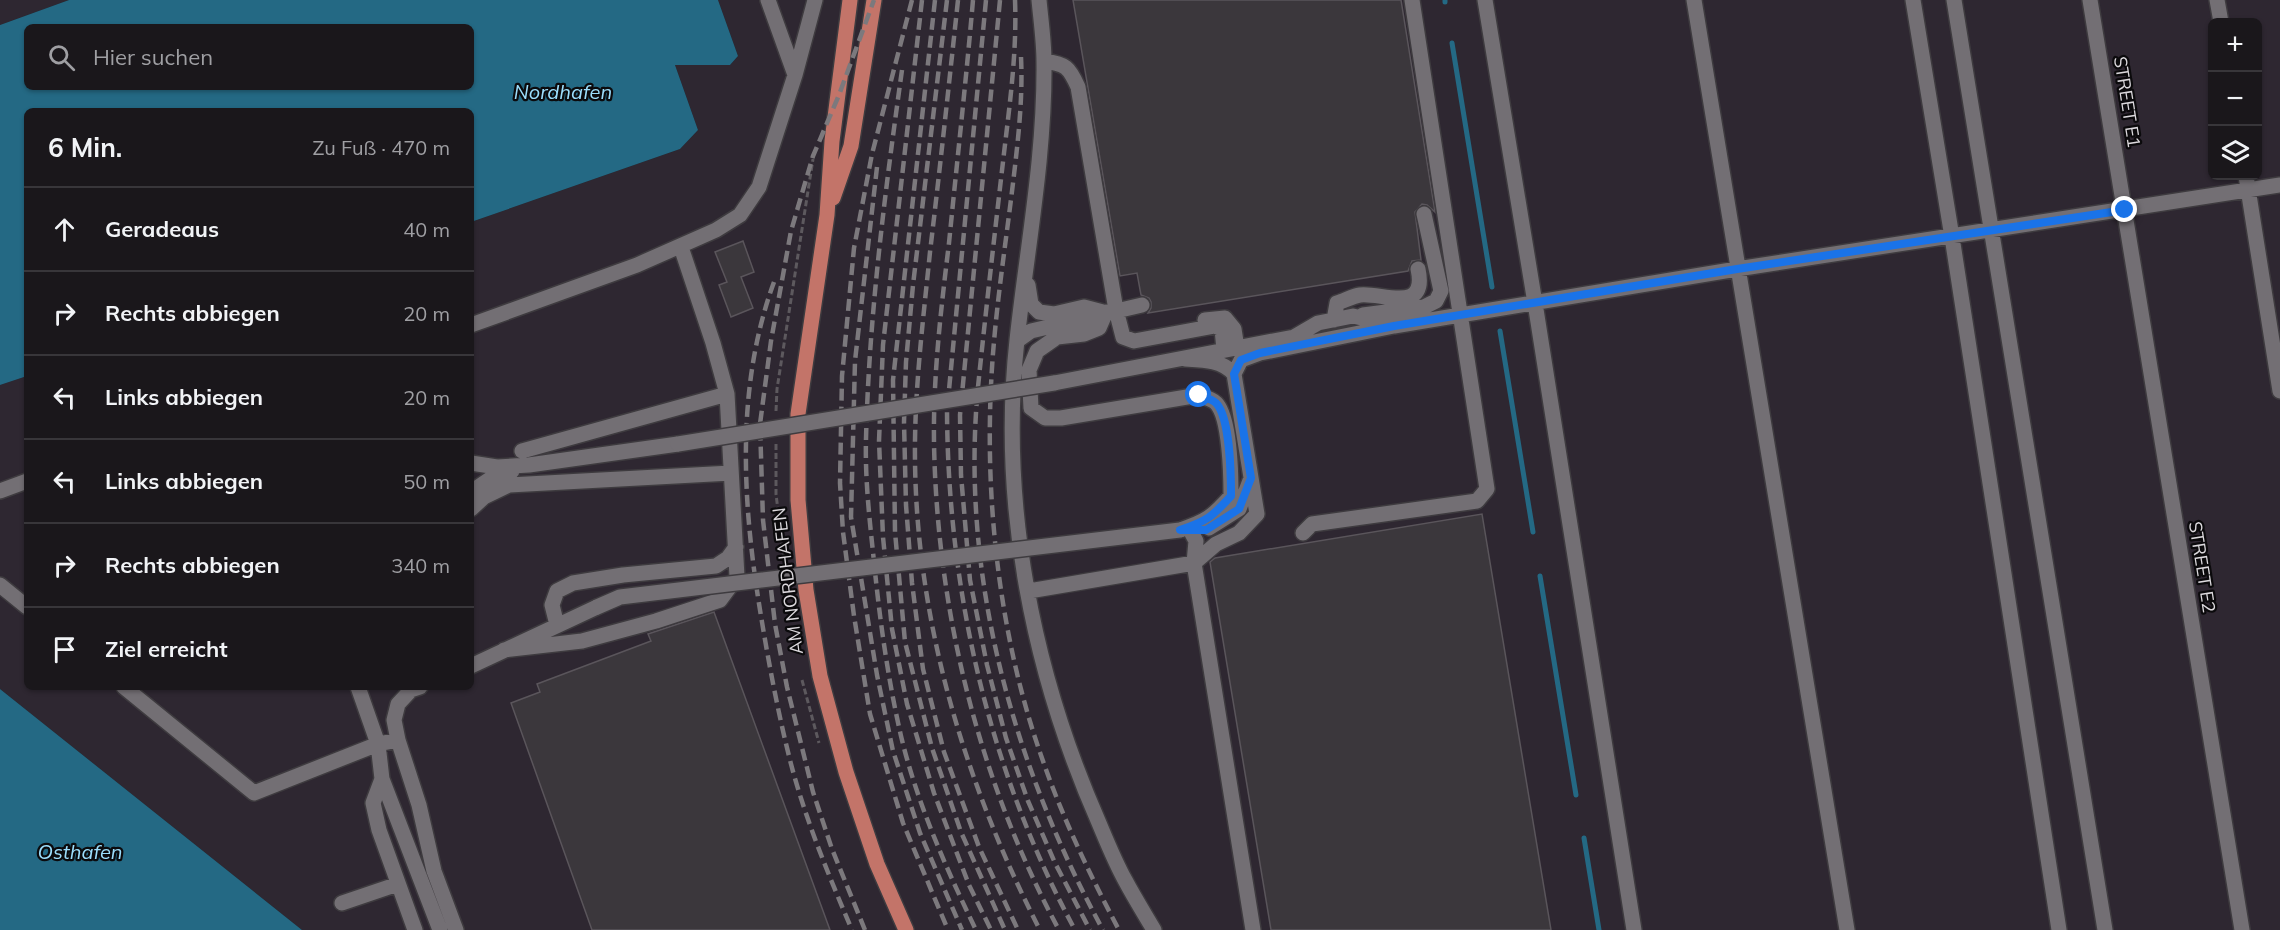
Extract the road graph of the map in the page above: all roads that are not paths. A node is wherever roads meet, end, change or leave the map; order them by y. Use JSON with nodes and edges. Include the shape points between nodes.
{"nodes":[{"id":1,"x":768,"y":0,"type":"edge"},
{"id":2,"x":814,"y":0,"type":"edge"},
{"id":3,"x":850,"y":0,"type":"edge"},
{"id":4,"x":874,"y":0,"type":"edge"},
{"id":5,"x":1039,"y":0,"type":"edge"},
{"id":6,"x":1412,"y":0,"type":"edge"},
{"id":7,"x":1485,"y":0,"type":"edge"},
{"id":8,"x":1694,"y":0,"type":"edge"},
{"id":9,"x":1913,"y":0,"type":"edge"},
{"id":10,"x":1954,"y":0,"type":"edge"},
{"id":11,"x":2090,"y":0,"type":"edge"},
{"id":12,"x":2217,"y":0,"type":"edge"},
{"id":13,"x":2220,"y":18,"type":"edge"},
{"id":14,"x":1044,"y":61,"type":"junction"},
{"id":15,"x":795,"y":75,"type":"junction"},
{"id":16,"x":2247,"y":183,"type":"edge"},
{"id":17,"x":2280,"y":185,"type":"edge"},
{"id":18,"x":2125,"y":210,"type":"junction"},
{"id":19,"x":1424,"y":213,"type":"dead end"},
{"id":20,"x":827,"y":215,"type":"junction"},
{"id":21,"x":1990,"y":230,"type":"junction"},
{"id":22,"x":1952,"y":237,"type":"junction"},
{"id":23,"x":681,"y":247,"type":"junction"},
{"id":24,"x":1418,"y":269,"type":"dead end"},
{"id":25,"x":1737,"y":269,"type":"junction"},
{"id":26,"x":1026,"y":276,"type":"junction"},
{"id":27,"x":1535,"y":303,"type":"junction"},
{"id":28,"x":1142,"y":305,"type":"dead end"},
{"id":29,"x":1111,"y":311,"type":"junction"},
{"id":30,"x":1462,"y":314,"type":"junction"},
{"id":31,"x":1353,"y":316,"type":"junction"},
{"id":32,"x":1334,"y":320,"type":"junction"},
{"id":33,"x":474,"y":324,"type":"edge"},
{"id":34,"x":1394,"y":326,"type":"junction"},
{"id":35,"x":1017,"y":341,"type":"junction"},
{"id":36,"x":1231,"y":349,"type":"junction"},
{"id":37,"x":1185,"y":359,"type":"junction"},
{"id":38,"x":1234,"y":374,"type":"junction"},
{"id":39,"x":2280,"y":391,"type":"edge"},
{"id":40,"x":727,"y":394,"type":"junction"},
{"id":41,"x":526,"y":458,"type":"junction"},
{"id":42,"x":474,"y":464,"type":"edge"},
{"id":43,"x":731,"y":473,"type":"junction"},
{"id":44,"x":1251,"y":478,"type":"junction"},
{"id":45,"x":24,"y":482,"type":"edge"},
{"id":46,"x":474,"y":490,"type":"edge"},
{"id":47,"x":0,"y":491,"type":"edge"},
{"id":48,"x":474,"y":506,"type":"edge"},
{"id":49,"x":1185,"y":530,"type":"junction"},
{"id":50,"x":1303,"y":533,"type":"dead end"},
{"id":51,"x":736,"y":547,"type":"junction"},
{"id":52,"x":1194,"y":563,"type":"junction"},
{"id":53,"x":0,"y":585,"type":"edge"},
{"id":54,"x":1029,"y":591,"type":"junction"},
{"id":55,"x":24,"y":605,"type":"edge"},
{"id":56,"x":557,"y":625,"type":"junction"},
{"id":57,"x":504,"y":650,"type":"junction"},
{"id":58,"x":474,"y":665,"type":"edge"},
{"id":59,"x":128,"y":690,"type":"edge"},
{"id":60,"x":359,"y":690,"type":"edge"},
{"id":61,"x":411,"y":690,"type":"edge"},
{"id":62,"x":398,"y":740,"type":"junction"},
{"id":63,"x":378,"y":744,"type":"junction"},
{"id":64,"x":382,"y":779,"type":"junction"},
{"id":65,"x":398,"y":884,"type":"junction"},
{"id":66,"x":342,"y":903,"type":"dead end"},
{"id":67,"x":415,"y":930,"type":"edge"},
{"id":68,"x":440,"y":930,"type":"edge"},
{"id":69,"x":456,"y":930,"type":"edge"},
{"id":70,"x":906,"y":930,"type":"edge"},
{"id":71,"x":1154,"y":930,"type":"edge"},
{"id":72,"x":1253,"y":930,"type":"edge"},
{"id":73,"x":1634,"y":930,"type":"edge"},
{"id":74,"x":1847,"y":930,"type":"edge"},
{"id":75,"x":2059,"y":930,"type":"edge"},
{"id":76,"x":2105,"y":930,"type":"edge"},
{"id":77,"x":2242,"y":930,"type":"edge"}],
"edges":[{"from":1,"to":15,"type":"lane"},
{"from":2,"to":15,"type":"lane"},
{"from":3,"to":20,"type":"main road","name":"AM NORDHAFEN"},
{"from":4,"to":20,"type":"main road","name":"AM NORDHAFEN","via":[[851,146]]},
{"from":5,"to":14,"type":"lane"},
{"from":6,"to":30,"type":"lane"},
{"from":7,"to":27,"type":"lane"},
{"from":8,"to":25,"type":"lane"},
{"from":9,"to":22,"type":"lane"},
{"from":10,"to":21,"type":"lane"},
{"from":11,"to":18,"type":"lane","name":"STREET E1"},
{"from":12,"to":13,"type":"lane"},
{"from":14,"to":26,"type":"lane","via":[[1037,185]]},
{"from":14,"to":29,"type":"lane","via":[[1071,70],[1078,87]]},
{"from":15,"to":23,"type":"lane","via":[[759,187],[740,215]]},
{"from":16,"to":17,"type":"lane"},
{"from":16,"to":18,"type":"lane"},
{"from":16,"to":39,"type":"lane"},
{"from":18,"to":21,"type":"lane"},
{"from":18,"to":77,"type":"lane","name":"STREET E2"},
{"from":19,"to":31,"type":"lane","via":[[1441,291],[1436,301],[1424,308]]},
{"from":20,"to":70,"type":"main road","name":"AM NORDHAFEN","via":[[798,414],[798,500],[806,590],[820,676],[846,772],[877,864]]},
{"from":21,"to":22,"type":"lane"},
{"from":21,"to":76,"type":"lane"},
{"from":22,"to":25,"type":"lane"},
{"from":22,"to":75,"type":"lane"},
{"from":23,"to":33,"type":"lane"},
{"from":23,"to":40,"type":"lane"},
{"from":24,"to":32,"type":"lane","via":[[1421,282],[1414,294],[1400,300],[1360,295],[1337,303]]},
{"from":25,"to":27,"type":"lane"},
{"from":25,"to":74,"type":"lane"},
{"from":26,"to":29,"type":"lane","via":[[1031,304],[1039,312],[1054,314],[1084,307]]},
{"from":26,"to":35,"type":"lane"},
{"from":27,"to":30,"type":"lane"},
{"from":27,"to":73,"type":"lane"},
{"from":28,"to":29,"type":"lane"},
{"from":29,"to":35,"type":"lane","via":[[1031,331]]},
{"from":29,"to":36,"type":"lane","via":[[1132,330],[1147,332],[1225,318],[1234,329]]},
{"from":29,"to":49,"type":"lane","via":[[1100,328],[1057,337],[1037,351],[1029,370],[1031,408],[1045,418],[1061,418],[1199,395],[1216,403],[1223,417],[1231,461],[1231,496],[1214,515]]},
{"from":30,"to":34,"type":"lane"},
{"from":30,"to":50,"type":"lane","via":[[1487,489],[1477,501],[1311,524]]},
{"from":31,"to":32,"type":"lane"},
{"from":31,"to":34,"type":"lane"},
{"from":32,"to":36,"type":"lane","via":[[1317,323],[1294,338]]},
{"from":34,"to":38,"type":"lane","via":[[1260,353],[1241,360]]},
{"from":35,"to":54,"type":"lane","via":[[1012,420],[1016,521]]},
{"from":36,"to":37,"type":"lane"},
{"from":37,"to":38,"type":"lane","via":[[1212,361]]},
{"from":37,"to":41,"type":"lane","bridge":true,"via":[[678,444]]},
{"from":38,"to":44,"type":"lane"},
{"from":40,"to":41,"type":"lane"},
{"from":40,"to":43,"type":"lane"},
{"from":41,"to":42,"type":"lane","via":[[497,468]]},
{"from":41,"to":46,"type":"lane"},
{"from":43,"to":48,"type":"lane","via":[[509,485]]},
{"from":43,"to":51,"type":"lane"},
{"from":44,"to":49,"type":"lane","via":[[1239,509],[1206,530]]},
{"from":44,"to":52,"type":"lane","via":[[1257,514],[1239,533],[1216,544]]},
{"from":45,"to":47,"type":"lane"},
{"from":49,"to":52,"type":"lane","via":[[1196,541]]},
{"from":49,"to":56,"type":"lane","bridge":true,"via":[[620,597]]},
{"from":51,"to":56,"type":"lane","via":[[716,566],[573,583],[556,591],[552,605]]},
{"from":51,"to":57,"type":"lane","via":[[737,577],[720,600],[582,641]]},
{"from":52,"to":54,"type":"lane"},
{"from":52,"to":72,"type":"lane"},
{"from":53,"to":55,"type":"lane"},
{"from":54,"to":71,"type":"lane","via":[[1057,716],[1124,879]]},
{"from":56,"to":57,"type":"lane"},
{"from":57,"to":58,"type":"lane"},
{"from":59,"to":63,"type":"lane","via":[[254,793]]},
{"from":60,"to":63,"type":"lane"},
{"from":61,"to":62,"type":"lane","via":[[398,704],[394,720]]},
{"from":62,"to":63,"type":"lane"},
{"from":62,"to":69,"type":"lane","via":[[419,805],[434,871]]},
{"from":63,"to":64,"type":"lane"},
{"from":64,"to":65,"type":"lane","via":[[373,803]]},
{"from":64,"to":68,"type":"lane"},
{"from":65,"to":66,"type":"lane"},
{"from":65,"to":67,"type":"lane"}]}
